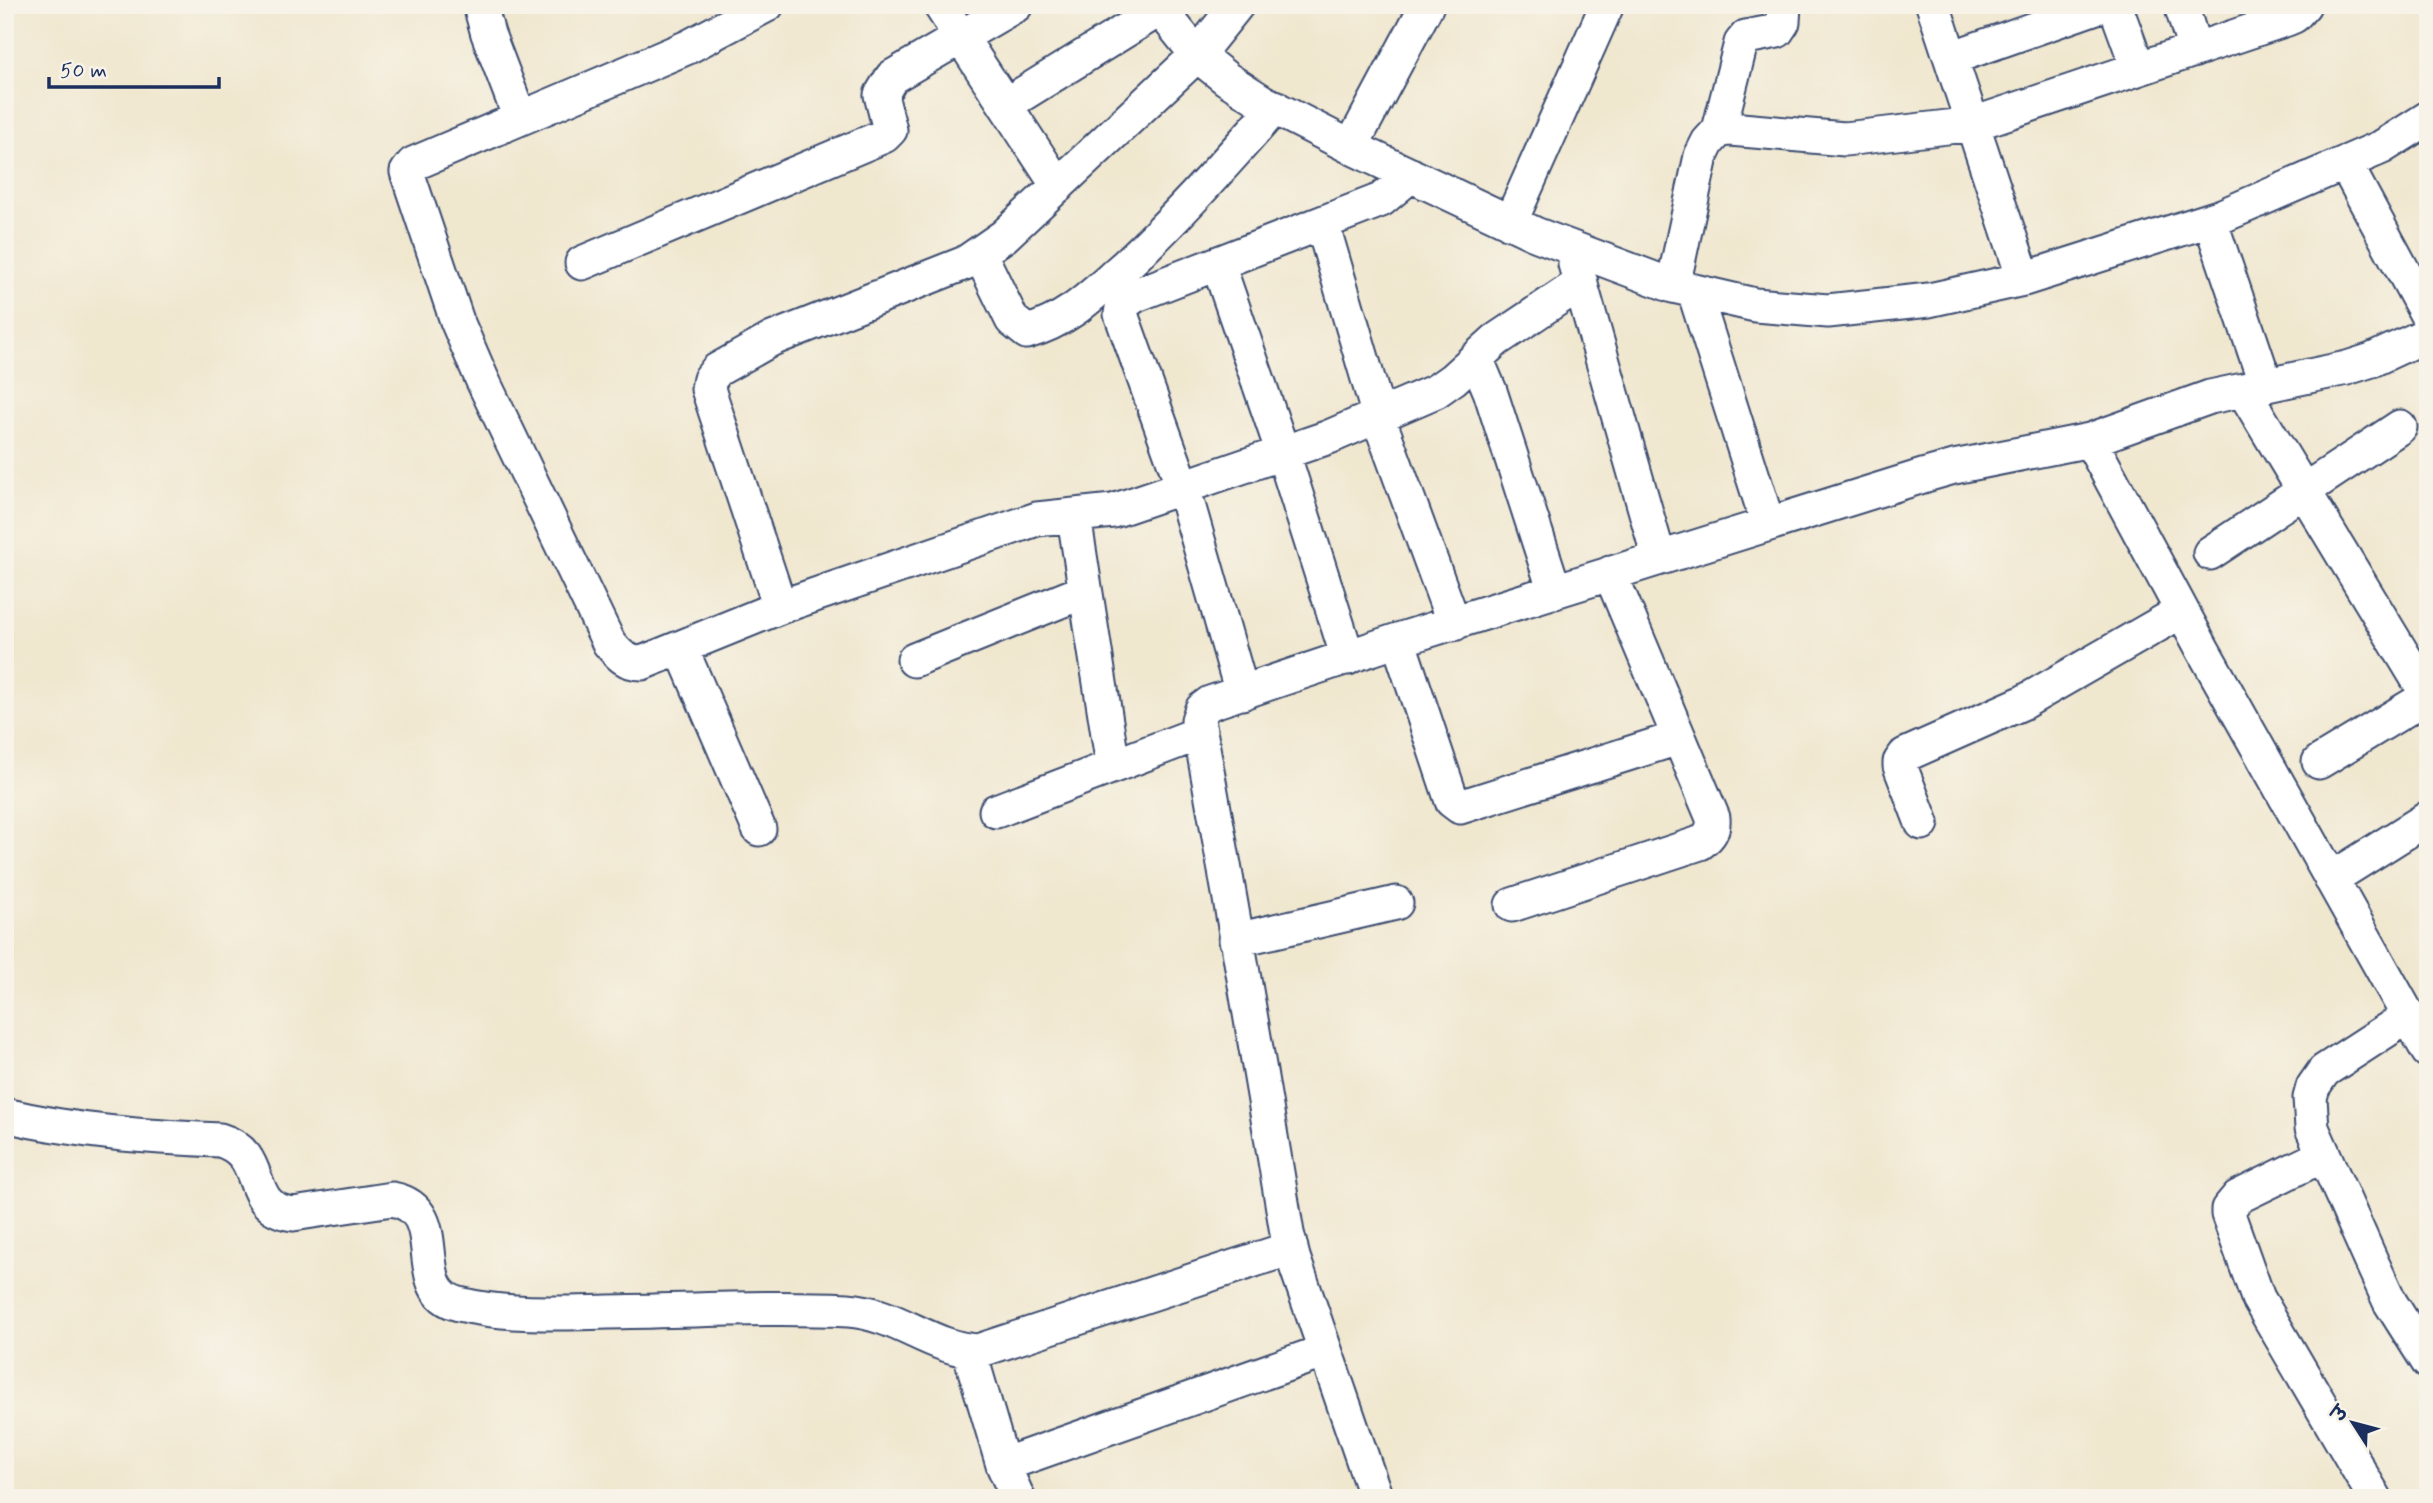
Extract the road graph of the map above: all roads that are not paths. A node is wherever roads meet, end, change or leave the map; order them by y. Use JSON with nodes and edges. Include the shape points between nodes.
{"nodes":[{"id":1,"x":480,"y":5,"type":"edge"},
{"id":2,"x":767,"y":5,"type":"edge"},
{"id":3,"x":940,"y":5,"type":"edge"},
{"id":4,"x":1016,"y":5,"type":"edge"},
{"id":5,"x":1237,"y":5,"type":"edge"},
{"id":6,"x":1427,"y":5,"type":"edge"},
{"id":7,"x":1608,"y":5,"type":"edge"},
{"id":8,"x":1784,"y":5,"type":"edge"},
{"id":9,"x":1933,"y":5,"type":"edge"},
{"id":10,"x":2102,"y":5,"type":"edge"},
{"id":11,"x":2115,"y":5,"type":"edge"},
{"id":12,"x":2181,"y":5,"type":"edge"},
{"id":13,"x":2304,"y":5,"type":"edge"},
{"id":14,"x":1159,"y":7,"type":"edge"},
{"id":15,"x":960,"y":36,"type":"junction"},
{"id":16,"x":2195,"y":50,"type":"junction"},
{"id":17,"x":1197,"y":55,"type":"junction"},
{"id":18,"x":1951,"y":58,"type":"junction"},
{"id":19,"x":2138,"y":68,"type":"junction"},
{"id":20,"x":1005,"y":105,"type":"junction"},
{"id":21,"x":1275,"y":107,"type":"junction"},
{"id":22,"x":520,"y":118,"type":"junction"},
{"id":23,"x":2428,"y":118,"type":"edge"},
{"id":24,"x":1973,"y":124,"type":"junction"},
{"id":25,"x":1719,"y":130,"type":"junction"},
{"id":26,"x":1351,"y":147,"type":"junction"},
{"id":27,"x":2345,"y":163,"type":"junction"},
{"id":28,"x":1411,"y":175,"type":"junction"},
{"id":29,"x":1058,"y":186,"type":"junction"},
{"id":30,"x":2210,"y":220,"type":"junction"},
{"id":31,"x":1322,"y":223,"type":"junction"},
{"id":32,"x":1510,"y":223,"type":"junction"},
{"id":33,"x":1571,"y":248,"type":"junction"},
{"id":34,"x":980,"y":254,"type":"junction"},
{"id":35,"x":582,"y":263,"type":"dead end"},
{"id":36,"x":1217,"y":264,"type":"junction"},
{"id":37,"x":2024,"y":279,"type":"junction"},
{"id":38,"x":1581,"y":283,"type":"junction"},
{"id":39,"x":1683,"y":288,"type":"junction"},
{"id":40,"x":1090,"y":298,"type":"junction"},
{"id":41,"x":1121,"y":307,"type":"junction"},
{"id":42,"x":2428,"y":317,"type":"edge"},
{"id":43,"x":2428,"y":334,"type":"edge"},
{"id":44,"x":1476,"y":358,"type":"junction"},
{"id":45,"x":2255,"y":388,"type":"junction"},
{"id":46,"x":1379,"y":415,"type":"junction"},
{"id":47,"x":2400,"y":427,"type":"dead end"},
{"id":48,"x":2090,"y":440,"type":"junction"},
{"id":49,"x":1283,"y":453,"type":"junction"},
{"id":50,"x":1183,"y":488,"type":"junction"},
{"id":51,"x":2303,"y":491,"type":"junction"},
{"id":52,"x":1074,"y":517,"type":"junction"},
{"id":53,"x":1768,"y":524,"type":"junction"},
{"id":54,"x":2210,"y":553,"type":"dead end"},
{"id":55,"x":1659,"y":558,"type":"junction"},
{"id":56,"x":1610,"y":573,"type":"junction"},
{"id":57,"x":1085,"y":591,"type":"junction"},
{"id":58,"x":1555,"y":592,"type":"junction"},
{"id":59,"x":780,"y":607,"type":"junction"},
{"id":60,"x":2182,"y":611,"type":"junction"},
{"id":61,"x":1454,"y":624,"type":"junction"},
{"id":62,"x":1398,"y":640,"type":"junction"},
{"id":63,"x":681,"y":648,"type":"junction"},
{"id":64,"x":1348,"y":658,"type":"junction"},
{"id":65,"x":914,"y":660,"type":"dead end"},
{"id":66,"x":1242,"y":693,"type":"junction"},
{"id":67,"x":2428,"y":696,"type":"edge"},
{"id":68,"x":1200,"y":733,"type":"junction"},
{"id":69,"x":1678,"y":738,"type":"junction"},
{"id":70,"x":2319,"y":762,"type":"dead end"},
{"id":71,"x":1113,"y":766,"type":"junction"},
{"id":72,"x":996,"y":811,"type":"dead end"},
{"id":73,"x":2428,"y":818,"type":"edge"},
{"id":74,"x":1922,"y":823,"type":"dead end"},
{"id":75,"x":759,"y":829,"type":"dead end"},
{"id":76,"x":2331,"y":879,"type":"junction"},
{"id":77,"x":1396,"y":903,"type":"dead end"},
{"id":78,"x":1512,"y":905,"type":"dead end"},
{"id":79,"x":1236,"y":940,"type":"junction"},
{"id":80,"x":2407,"y":1017,"type":"junction"},
{"id":81,"x":2428,"y":1051,"type":"edge"},
{"id":82,"x":5,"y":1115,"type":"edge"},
{"id":83,"x":2324,"y":1155,"type":"junction"},
{"id":84,"x":1291,"y":1248,"type":"junction"},
{"id":85,"x":969,"y":1350,"type":"junction"},
{"id":86,"x":1325,"y":1352,"type":"junction"},
{"id":87,"x":2428,"y":1362,"type":"edge"},
{"id":88,"x":1003,"y":1465,"type":"junction"},
{"id":89,"x":1018,"y":1498,"type":"edge"},
{"id":90,"x":1376,"y":1498,"type":"edge"},
{"id":91,"x":2375,"y":1498,"type":"edge"}],
"edges":[{"from":1,"to":22,"type":"street"},
{"from":2,"to":22,"type":"street","via":[[688,47]]},
{"from":3,"to":15,"type":"street"},
{"from":4,"to":15,"type":"street"},
{"from":5,"to":17,"type":"street"},
{"from":6,"to":26,"type":"street"},
{"from":7,"to":32,"type":"street"},
{"from":8,"to":25,"type":"street","via":[[1777,31],[1746,37],[1741,43]]},
{"from":9,"to":18,"type":"street"},
{"from":10,"to":18,"type":"street"},
{"from":11,"to":19,"type":"street"},
{"from":12,"to":16,"type":"street"},
{"from":13,"to":16,"type":"street","via":[[2287,19]]},
{"from":14,"to":17,"type":"street"},
{"from":14,"to":20,"type":"street"},
{"from":15,"to":20,"type":"street"},
{"from":15,"to":35,"type":"street","via":[[887,82],[881,94],[891,130],[884,136]]},
{"from":16,"to":19,"type":"street"},
{"from":17,"to":21,"type":"street"},
{"from":17,"to":29,"type":"street"},
{"from":18,"to":24,"type":"street"},
{"from":19,"to":24,"type":"street"},
{"from":20,"to":29,"type":"street"},
{"from":21,"to":26,"type":"street"},
{"from":21,"to":40,"type":"street","via":[[1169,225]]},
{"from":22,"to":63,"type":"street","via":[[414,163],[407,178],[462,332],[609,643],[632,663]]},
{"from":23,"to":27,"type":"street","via":[[2382,147]]},
{"from":24,"to":25,"type":"street","via":[[1844,139]]},
{"from":24,"to":37,"type":"street"},
{"from":25,"to":39,"type":"street","via":[[1702,156]]},
{"from":26,"to":28,"type":"street"},
{"from":27,"to":30,"type":"street"},
{"from":27,"to":42,"type":"street"},
{"from":28,"to":31,"type":"street","via":[[1381,200]]},
{"from":28,"to":32,"type":"street"},
{"from":29,"to":34,"type":"street"},
{"from":30,"to":37,"type":"street"},
{"from":30,"to":45,"type":"street"},
{"from":31,"to":36,"type":"street"},
{"from":31,"to":46,"type":"street"},
{"from":32,"to":33,"type":"street"},
{"from":33,"to":38,"type":"street"},
{"from":33,"to":39,"type":"street"},
{"from":34,"to":40,"type":"street","via":[[1012,320],[1027,332],[1050,325]]},
{"from":34,"to":59,"type":"street","via":[[772,339],[709,379],[708,389]]},
{"from":36,"to":41,"type":"street","via":[[1136,295]]},
{"from":36,"to":49,"type":"street"},
{"from":37,"to":39,"type":"street","via":[[1929,300],[1828,311],[1755,305]]},
{"from":38,"to":44,"type":"street"},
{"from":38,"to":55,"type":"street"},
{"from":39,"to":53,"type":"street"},
{"from":40,"to":41,"type":"street"},
{"from":41,"to":50,"type":"street"},
{"from":43,"to":45,"type":"street","via":[[2347,368]]},
{"from":44,"to":46,"type":"street","via":[[1436,391]]},
{"from":44,"to":58,"type":"street"},
{"from":45,"to":48,"type":"street","via":[[2210,397]]},
{"from":45,"to":51,"type":"street"},
{"from":46,"to":49,"type":"street"},
{"from":46,"to":61,"type":"street"},
{"from":47,"to":51,"type":"street"},
{"from":48,"to":53,"type":"street","via":[[1954,467]]},
{"from":48,"to":60,"type":"street"},
{"from":49,"to":50,"type":"street"},
{"from":49,"to":64,"type":"street"},
{"from":50,"to":52,"type":"street","via":[[1113,511]]},
{"from":50,"to":66,"type":"street"},
{"from":51,"to":54,"type":"street"},
{"from":51,"to":67,"type":"street"},
{"from":52,"to":57,"type":"street"},
{"from":52,"to":59,"type":"street","via":[[1037,519]]},
{"from":53,"to":55,"type":"street"},
{"from":55,"to":56,"type":"street"},
{"from":56,"to":58,"type":"street"},
{"from":56,"to":69,"type":"street"},
{"from":57,"to":65,"type":"street"},
{"from":57,"to":71,"type":"street"},
{"from":58,"to":61,"type":"street"},
{"from":59,"to":63,"type":"street"},
{"from":60,"to":74,"type":"street","via":[[2022,703],[1905,755],[1900,766]]},
{"from":60,"to":76,"type":"street"},
{"from":61,"to":62,"type":"street"},
{"from":62,"to":64,"type":"street"},
{"from":62,"to":69,"type":"street","via":[[1452,801],[1460,807]]},
{"from":63,"to":75,"type":"street"},
{"from":64,"to":66,"type":"street"},
{"from":66,"to":68,"type":"street","via":[[1202,709]]},
{"from":67,"to":70,"type":"street"},
{"from":68,"to":71,"type":"street"},
{"from":68,"to":79,"type":"street"},
{"from":69,"to":78,"type":"street","via":[[1713,818],[1710,836]]},
{"from":71,"to":72,"type":"street"},
{"from":73,"to":76,"type":"street"},
{"from":76,"to":80,"type":"street"},
{"from":77,"to":79,"type":"street"},
{"from":79,"to":84,"type":"street"},
{"from":80,"to":81,"type":"street"},
{"from":80,"to":83,"type":"street","via":[[2316,1080],[2310,1098],[2312,1128]]},
{"from":82,"to":85,"type":"street","via":[[134,1136],[231,1143],[248,1158],[263,1199],[281,1212],[405,1201],[425,1227],[436,1289],[458,1304],[531,1314],[850,1310],[878,1314]]},
{"from":83,"to":87,"type":"street","via":[[2390,1302]]},
{"from":83,"to":91,"type":"street","via":[[2238,1197],[2228,1214],[2258,1298]]},
{"from":84,"to":85,"type":"street","via":[[978,1351]]},
{"from":84,"to":86,"type":"street"},
{"from":85,"to":88,"type":"street"},
{"from":86,"to":88,"type":"street"},
{"from":86,"to":90,"type":"street"},
{"from":88,"to":89,"type":"street"}]}
